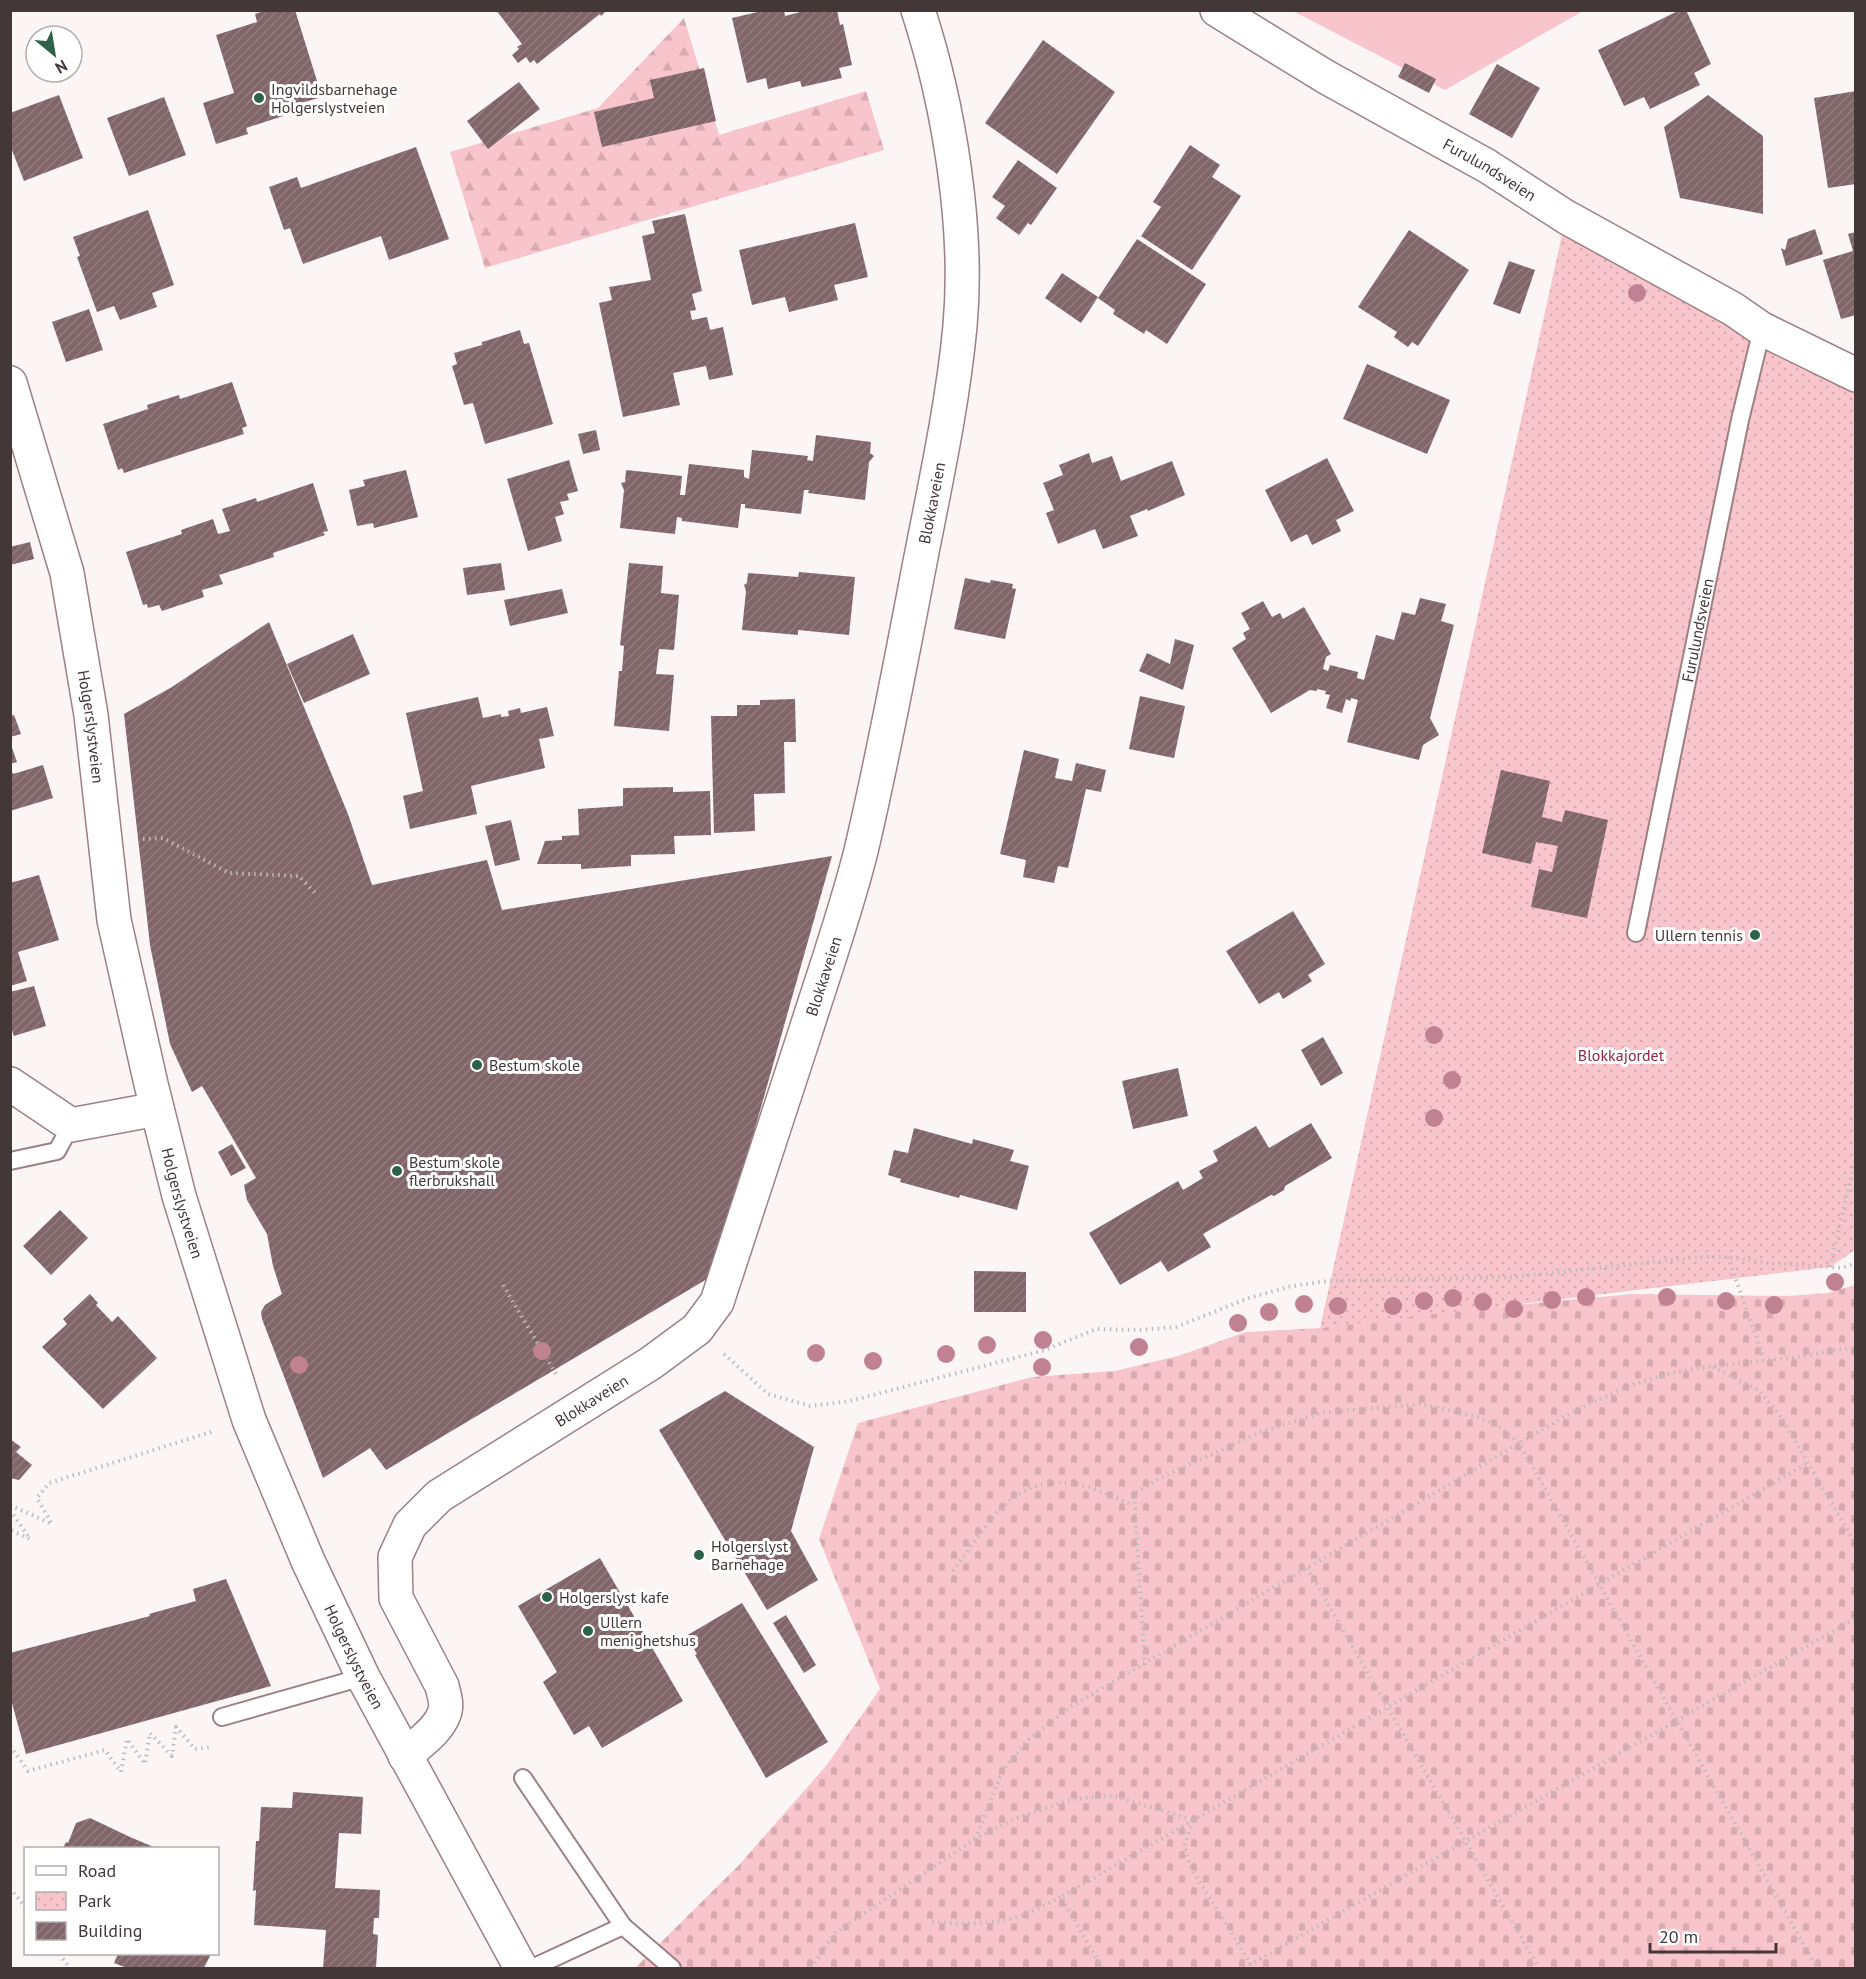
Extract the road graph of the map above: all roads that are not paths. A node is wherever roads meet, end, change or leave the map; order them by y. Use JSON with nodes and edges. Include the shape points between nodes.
{"nodes":[{"id":1,"x":918,"y":10,"type":"edge"},
{"id":2,"x":1217,"y":10,"type":"edge"},
{"id":3,"x":1762,"y":329,"type":"junction"},
{"id":4,"x":1856,"y":375,"type":"edge"},
{"id":5,"x":10,"y":383,"type":"edge"},
{"id":6,"x":1636,"y":933,"type":"dead end"},
{"id":7,"x":10,"y":1084,"type":"edge"},
{"id":8,"x":157,"y":1109,"type":"junction"},
{"id":9,"x":71,"y":1125,"type":"junction"},
{"id":10,"x":10,"y":1161,"type":"edge"},
{"id":11,"x":363,"y":1677,"type":"junction"},
{"id":12,"x":222,"y":1717,"type":"dead end"},
{"id":13,"x":405,"y":1756,"type":"junction"},
{"id":14,"x":524,"y":1778,"type":"dead end"},
{"id":15,"x":623,"y":1926,"type":"junction"},
{"id":16,"x":521,"y":1968,"type":"edge"},
{"id":17,"x":532,"y":1968,"type":"edge"},
{"id":18,"x":672,"y":1968,"type":"edge"}],
"edges":[{"from":1,"to":13,"type":"street","name":"Blokkaveien","via":[[944,109],[957,192],[961,230],[960,326],[946,424],[910,611],[860,852],[835,940],[717,1302],[697,1329],[651,1363],[439,1496],[410,1525],[395,1557],[396,1598],[446,1701],[444,1714],[431,1732]]},
{"from":2,"to":3,"type":"street","name":"Furulundsveien","via":[[1326,77],[1486,166],[1566,218],[1733,309]]},
{"from":3,"to":4,"type":"street","name":"Furulundsveien"},
{"from":3,"to":6,"type":"lane","name":"Furulundsveien"},
{"from":5,"to":8,"type":"street","name":"Holgerslystveien","via":[[67,573],[91,715],[114,920]]},
{"from":7,"to":9,"type":"street"},
{"from":8,"to":9,"type":"street"},
{"from":8,"to":11,"type":"street","name":"Holgerslystveien","via":[[179,1196],[249,1420],[308,1561]]},
{"from":9,"to":10,"type":"lane","via":[[57,1151]]},
{"from":11,"to":12,"type":"lane"},
{"from":11,"to":13,"type":"street","name":"Holgerslystveien"},
{"from":13,"to":16,"type":"street","name":"Holgerslystveien"},
{"from":14,"to":15,"type":"lane"},
{"from":15,"to":17,"type":"lane"},
{"from":15,"to":18,"type":"lane"}]}
